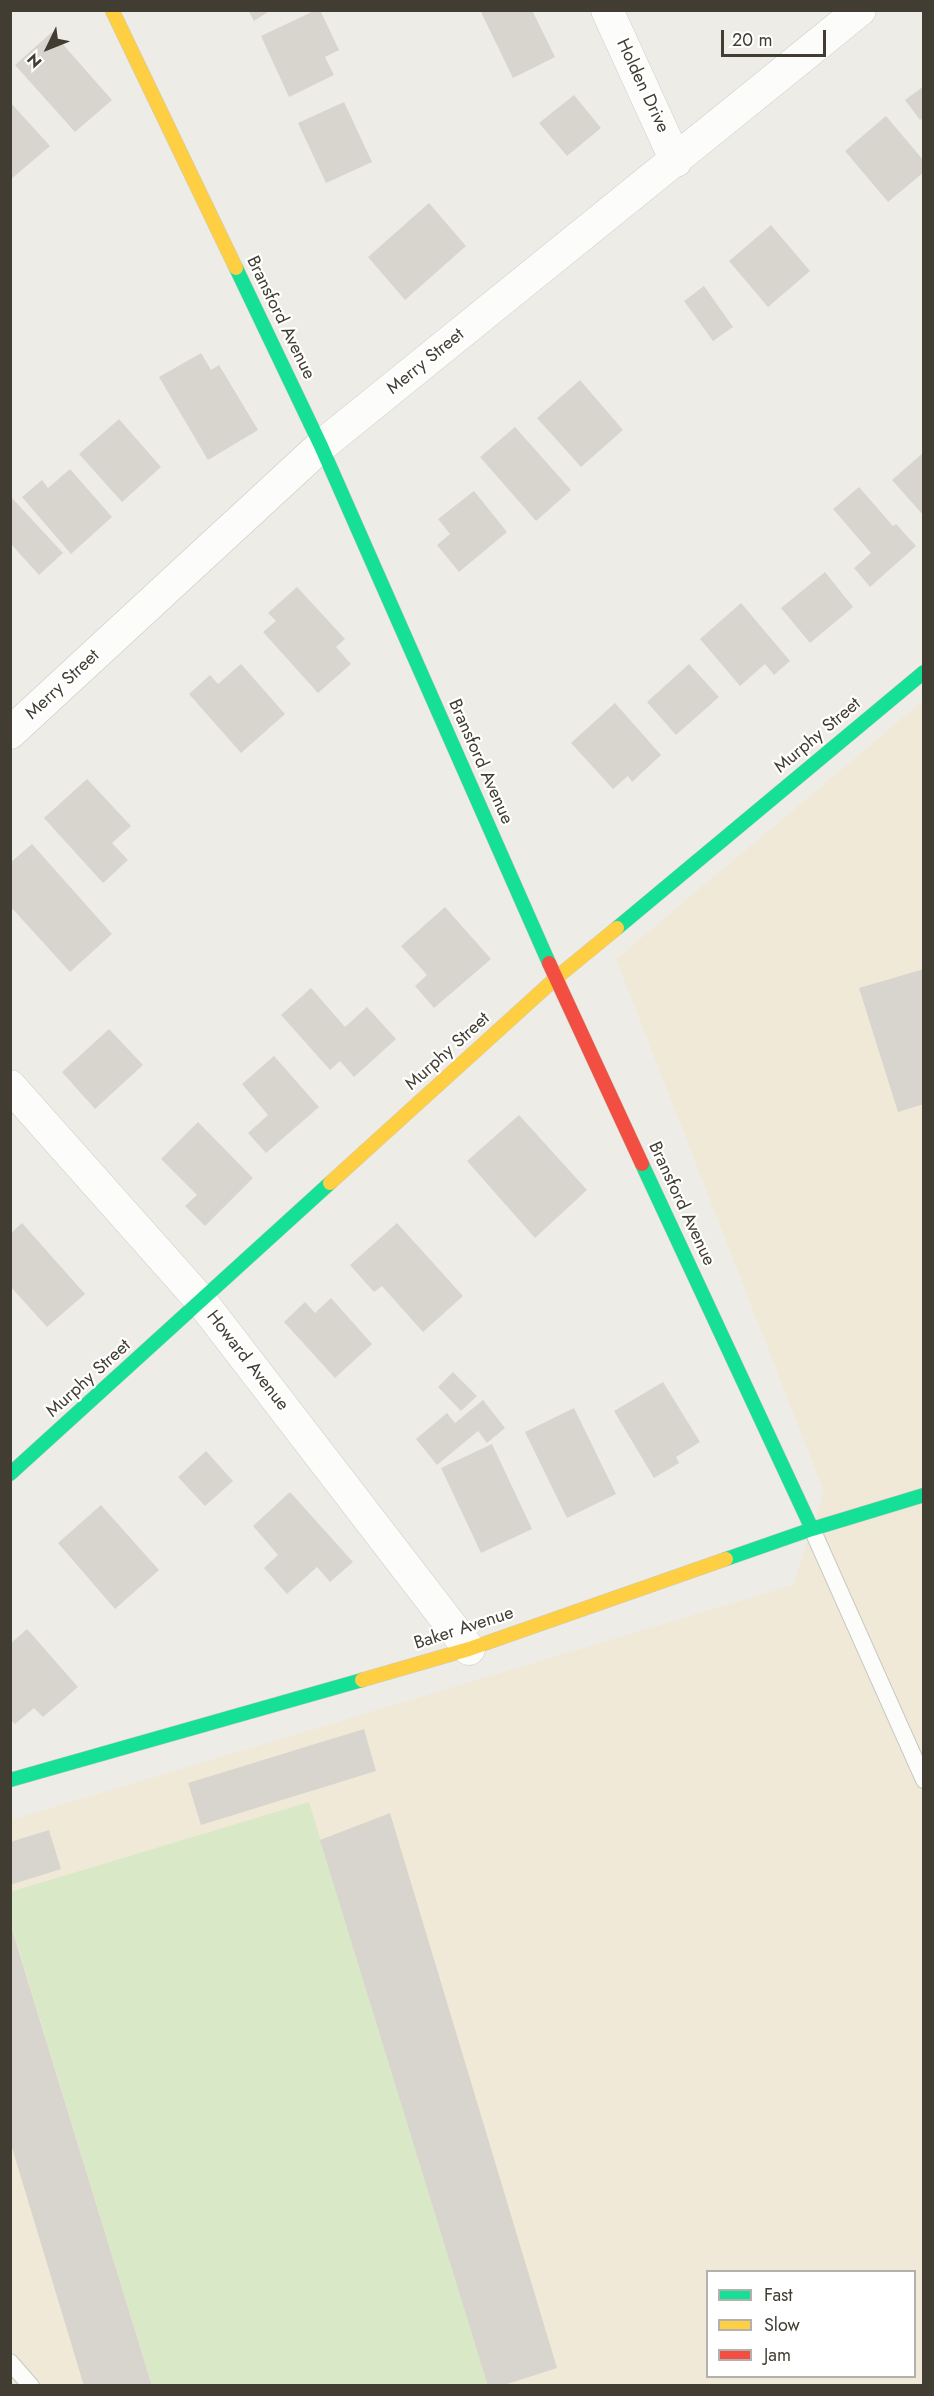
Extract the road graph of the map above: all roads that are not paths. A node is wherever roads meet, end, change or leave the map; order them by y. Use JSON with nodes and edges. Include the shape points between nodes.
{"nodes":[{"id":1,"x":112,"y":10,"type":"edge"},
{"id":2,"x":608,"y":10,"type":"edge"},
{"id":3,"x":860,"y":10,"type":"edge"},
{"id":4,"x":676,"y":161,"type":"junction"},
{"id":5,"x":321,"y":446,"type":"junction"},
{"id":6,"x":924,"y":672,"type":"edge"},
{"id":7,"x":10,"y":733,"type":"edge"},
{"id":8,"x":556,"y":978,"type":"junction"},
{"id":9,"x":10,"y":1086,"type":"edge"},
{"id":10,"x":202,"y":1302,"type":"junction"},
{"id":11,"x":10,"y":1474,"type":"edge"},
{"id":12,"x":924,"y":1495,"type":"edge"},
{"id":13,"x":812,"y":1529,"type":"junction"},
{"id":14,"x":469,"y":1649,"type":"junction"},
{"id":15,"x":10,"y":1780,"type":"edge"},
{"id":16,"x":924,"y":1780,"type":"edge"},
{"id":17,"x":10,"y":2362,"type":"edge"},
{"id":18,"x":32,"y":2385,"type":"edge"}],
"edges":[{"from":1,"to":5,"type":"street","name":"Bransford Avenue"},
{"from":2,"to":4,"type":"street","name":"Holden Drive"},
{"from":3,"to":4,"type":"street","name":"Merry Street"},
{"from":4,"to":5,"type":"street","name":"Merry Street"},
{"from":5,"to":7,"type":"street","name":"Merry Street"},
{"from":5,"to":8,"type":"street","name":"Bransford Avenue"},
{"from":6,"to":8,"type":"street","name":"Murphy Street"},
{"from":8,"to":10,"type":"street","name":"Murphy Street"},
{"from":8,"to":13,"type":"street","name":"Bransford Avenue"},
{"from":9,"to":10,"type":"street","name":"Howard Avenue"},
{"from":10,"to":11,"type":"street","name":"Murphy Street"},
{"from":10,"to":14,"type":"street","name":"Howard Avenue"},
{"from":12,"to":13,"type":"street","name":"Baker Avenue"},
{"from":13,"to":14,"type":"street","name":"Baker Avenue"},
{"from":13,"to":16,"type":"lane"},
{"from":14,"to":15,"type":"street","name":"Baker Avenue"},
{"from":17,"to":18,"type":"lane"}]}
